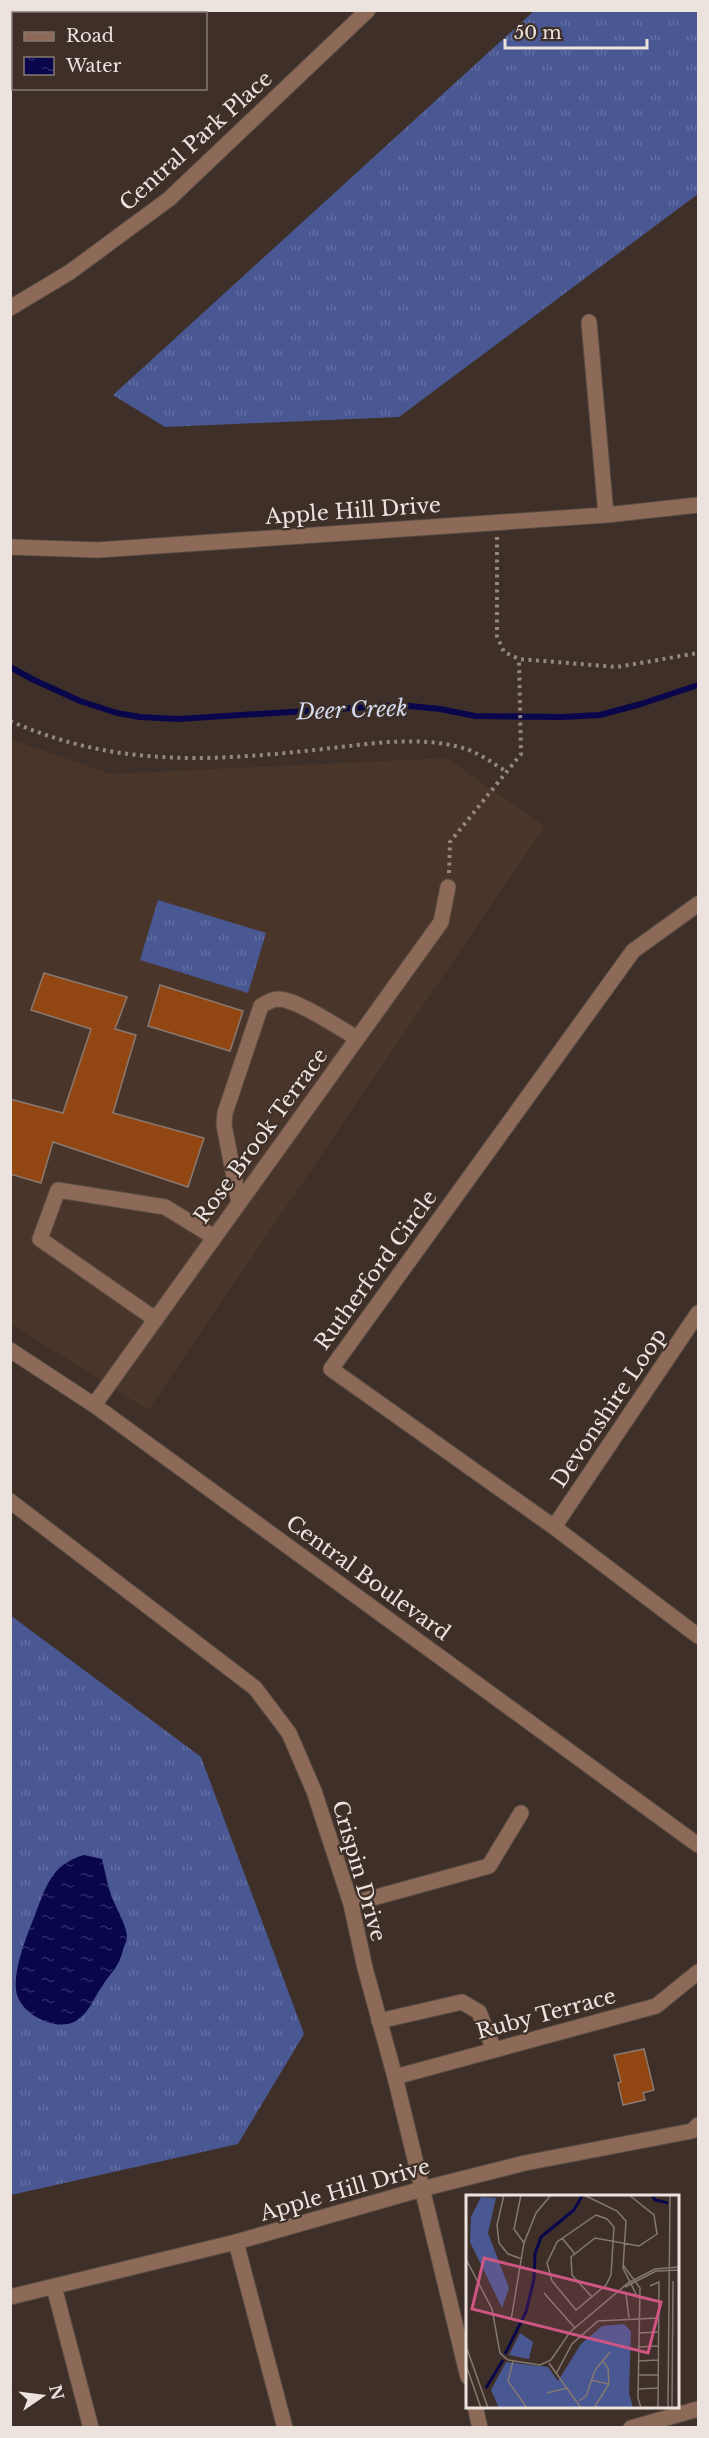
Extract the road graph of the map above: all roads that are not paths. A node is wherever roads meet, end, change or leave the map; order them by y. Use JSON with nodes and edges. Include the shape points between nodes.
{"nodes":[{"id":1,"x":368,"y":10,"type":"edge"},
{"id":2,"x":10,"y":308,"type":"edge"},
{"id":3,"x":589,"y":322,"type":"dead end"},
{"id":4,"x":699,"y":505,"type":"edge"},
{"id":5,"x":606,"y":515,"type":"junction"},
{"id":6,"x":10,"y":547,"type":"edge"},
{"id":7,"x":448,"y":887,"type":"road end"},
{"id":8,"x":699,"y":904,"type":"edge"},
{"id":9,"x":357,"y":1038,"type":"junction"},
{"id":10,"x":239,"y":1203,"type":"junction"},
{"id":11,"x":214,"y":1237,"type":"junction"},
{"id":12,"x":699,"y":1313,"type":"edge"},
{"id":13,"x":155,"y":1319,"type":"junction"},
{"id":14,"x":10,"y":1350,"type":"edge"},
{"id":15,"x":94,"y":1405,"type":"junction"},
{"id":16,"x":10,"y":1501,"type":"edge"},
{"id":17,"x":554,"y":1527,"type":"junction"},
{"id":18,"x":699,"y":1636,"type":"edge"},
{"id":19,"x":521,"y":1813,"type":"dead end"},
{"id":20,"x":699,"y":1845,"type":"edge"},
{"id":21,"x":351,"y":1904,"type":"junction"},
{"id":22,"x":699,"y":1972,"type":"edge"},
{"id":23,"x":379,"y":2021,"type":"junction"},
{"id":24,"x":494,"y":2050,"type":"junction"},
{"id":25,"x":395,"y":2077,"type":"junction"},
{"id":26,"x":696,"y":2130,"type":"edge"},
{"id":27,"x":422,"y":2189,"type":"junction"},
{"id":28,"x":236,"y":2242,"type":"junction"},
{"id":29,"x":54,"y":2288,"type":"junction"},
{"id":30,"x":10,"y":2297,"type":"edge"},
{"id":31,"x":466,"y":2369,"type":"edge"},
{"id":32,"x":475,"y":2408,"type":"edge"},
{"id":33,"x":699,"y":2409,"type":"edge"},
{"id":34,"x":668,"y":2411,"type":"edge"},
{"id":35,"x":91,"y":2427,"type":"edge"},
{"id":36,"x":285,"y":2427,"type":"edge"},
{"id":37,"x":480,"y":2427,"type":"edge"},
{"id":38,"x":631,"y":2427,"type":"edge"}],
"edges":[{"from":1,"to":2,"type":"street","name":"Central Park Place","via":[[169,199],[69,272]]},
{"from":3,"to":5,"type":"street"},
{"from":4,"to":5,"type":"street","name":"Apple Hill Drive"},
{"from":5,"to":6,"type":"street","name":"Apple Hill Drive","via":[[98,550]]},
{"from":7,"to":9,"type":"street","name":"Rose Brook Terrace","via":[[441,922]]},
{"from":8,"to":17,"type":"street","name":"Rutherford Circle","via":[[633,951],[331,1369]]},
{"from":9,"to":10,"type":"street","name":"Rose Brook Terrace"},
{"from":9,"to":10,"type":"street","via":[[292,1002],[279,999],[261,1006],[225,1113]]},
{"from":10,"to":11,"type":"street","name":"Rose Brook Terrace"},
{"from":11,"to":13,"type":"street","name":"Rose Brook Terrace"},
{"from":11,"to":13,"type":"street","via":[[165,1207],[58,1190],[40,1239]]},
{"from":12,"to":17,"type":"street","name":"Devonshire Loop"},
{"from":13,"to":15,"type":"street","name":"Rose Brook Terrace"},
{"from":14,"to":15,"type":"street","name":"Central Boulevard"},
{"from":15,"to":20,"type":"street","name":"Central Boulevard"},
{"from":16,"to":21,"type":"street","name":"Crispin Drive","via":[[255,1688],[293,1743],[314,1791]]},
{"from":17,"to":18,"type":"street","name":"Rutherford Circle"},
{"from":19,"to":21,"type":"street","via":[[489,1866]]},
{"from":21,"to":23,"type":"street","name":"Crispin Drive"},
{"from":22,"to":24,"type":"street","name":"Ruby Terrace","via":[[656,2006]]},
{"from":23,"to":24,"type":"street","via":[[462,2002],[479,2012]]},
{"from":23,"to":25,"type":"street","name":"Crispin Drive"},
{"from":24,"to":25,"type":"street","name":"Ruby Terrace"},
{"from":25,"to":27,"type":"street","name":"Crispin Drive"},
{"from":26,"to":27,"type":"street","name":"Apple Hill Drive","via":[[525,2163]]},
{"from":27,"to":28,"type":"street","name":"Apple Hill Drive"},
{"from":27,"to":31,"type":"street","name":"Crispin Drive"},
{"from":28,"to":29,"type":"street","name":"Apple Hill Drive"},
{"from":28,"to":36,"type":"street"},
{"from":29,"to":30,"type":"street","name":"Apple Hill Drive"},
{"from":29,"to":35,"type":"street"},
{"from":32,"to":37,"type":"street"},
{"from":33,"to":34,"type":"street"},
{"from":34,"to":38,"type":"street"}]}
